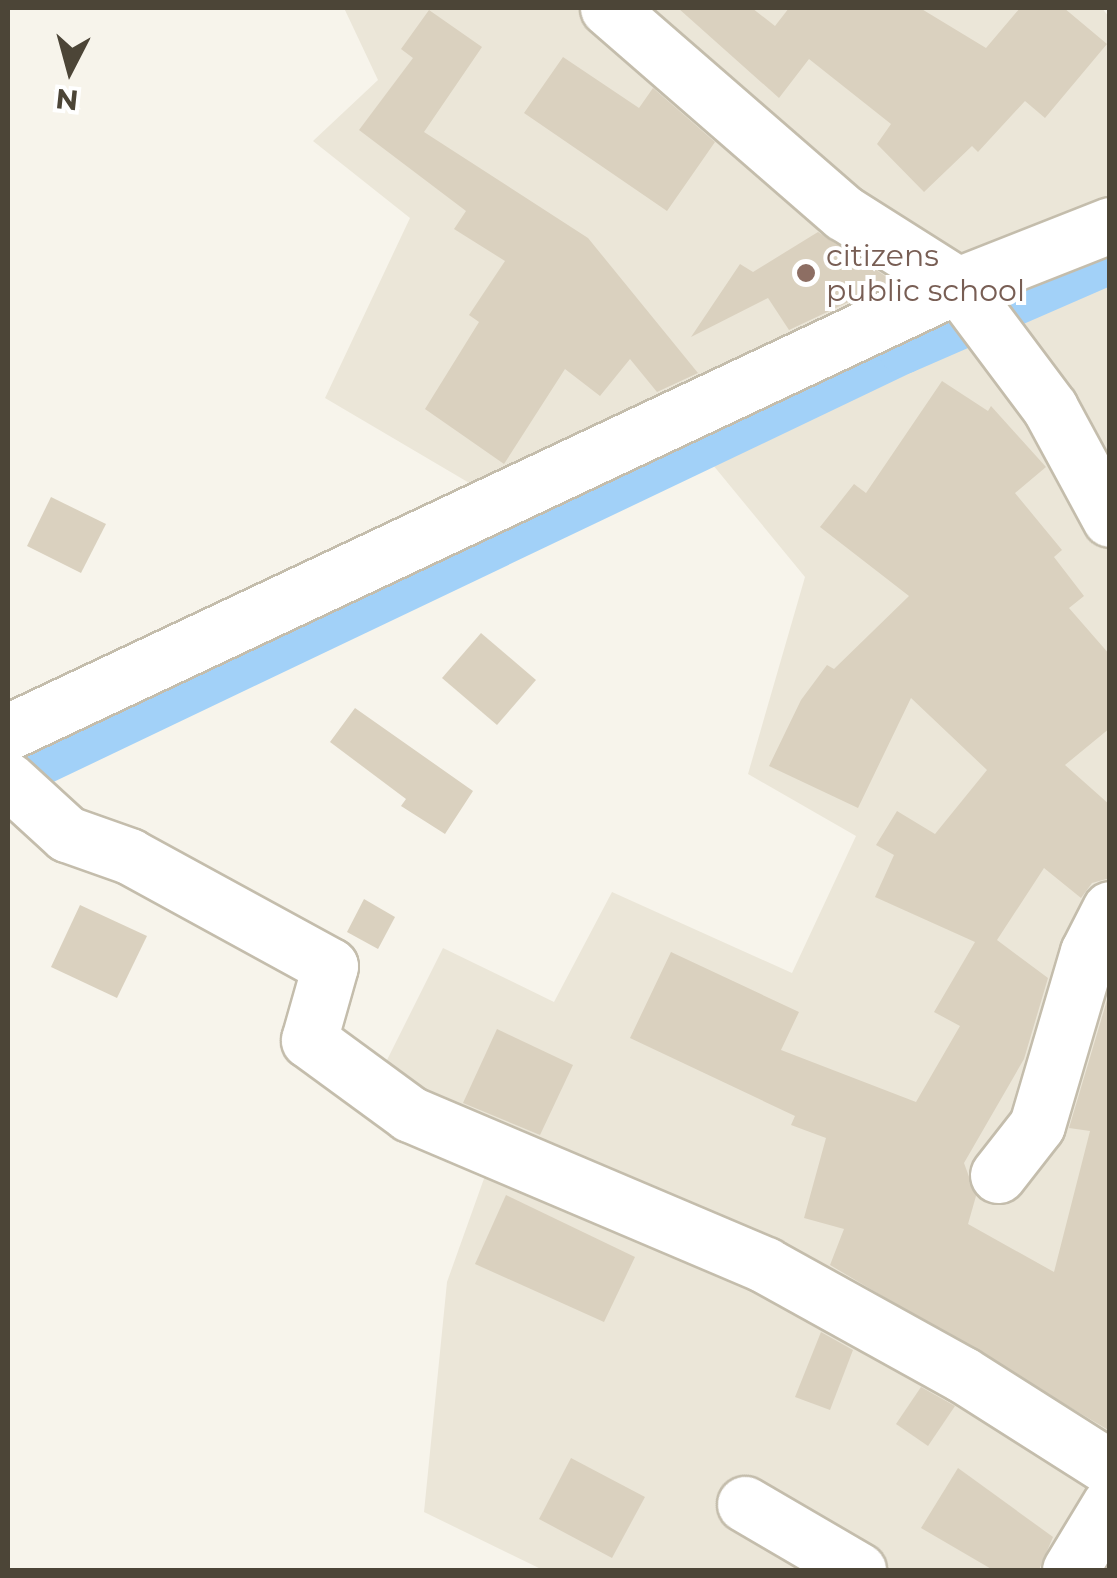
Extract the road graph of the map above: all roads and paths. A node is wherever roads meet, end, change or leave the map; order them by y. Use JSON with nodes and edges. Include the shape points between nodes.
{"nodes":[{"id":1,"x":608,"y":8,"type":"edge"},
{"id":2,"x":1110,"y":224,"type":"edge"},
{"id":3,"x":973,"y":304,"type":"junction"},
{"id":4,"x":1110,"y":519,"type":"edge"},
{"id":5,"x":8,"y":732,"type":"edge"},
{"id":6,"x":8,"y":780,"type":"edge"},
{"id":7,"x":1110,"y":909,"type":"edge"},
{"id":8,"x":998,"y":1176,"type":"dead end"},
{"id":9,"x":1110,"y":1468,"type":"edge"},
{"id":10,"x":745,"y":1504,"type":"dead end"},
{"id":11,"x":1110,"y":1504,"type":"edge"},
{"id":12,"x":858,"y":1570,"type":"edge"},
{"id":13,"x":1070,"y":1570,"type":"edge"}],
"edges":[{"from":1,"to":3,"type":"street","via":[[844,213]]},
{"from":2,"to":3,"type":"street"},
{"from":3,"to":4,"type":"street","via":[[1050,408]]},
{"from":3,"to":5,"type":"street"},
{"from":6,"to":9,"type":"street","via":[[67,834],[129,856],[330,966],[309,1040],[410,1114],[765,1266],[962,1374]]},
{"from":7,"to":8,"type":"street","via":[[1088,952],[1038,1125]]},
{"from":10,"to":12,"type":"street"},
{"from":11,"to":13,"type":"street"}]}
